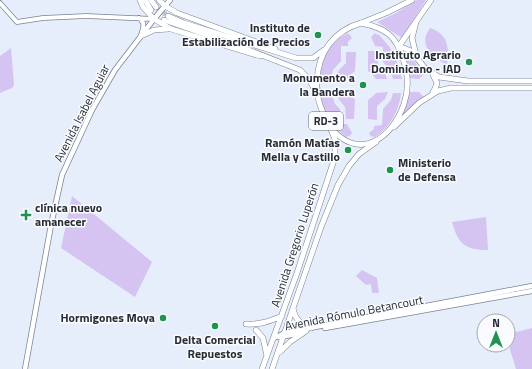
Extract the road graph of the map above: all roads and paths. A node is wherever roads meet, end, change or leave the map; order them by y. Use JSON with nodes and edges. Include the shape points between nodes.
{"nodes":[{"id":1,"x":140,"y":0,"type":"edge"},
{"id":2,"x":145,"y":0,"type":"edge"},
{"id":3,"x":151,"y":0,"type":"edge"},
{"id":4,"x":159,"y":0,"type":"edge"},
{"id":5,"x":170,"y":0,"type":"edge"},
{"id":6,"x":412,"y":0,"type":"edge"},
{"id":7,"x":431,"y":0,"type":"edge"},
{"id":8,"x":0,"y":2,"type":"edge"},
{"id":9,"x":165,"y":6,"type":"junction"},
{"id":10,"x":168,"y":16,"type":"tunnel mouth"},
{"id":11,"x":139,"y":18,"type":"junction"},
{"id":12,"x":154,"y":19,"type":"junction"},
{"id":13,"x":164,"y":20,"type":"tunnel mouth"},
{"id":14,"x":416,"y":22,"type":"junction"},
{"id":15,"x":360,"y":23,"type":"junction"},
{"id":16,"x":171,"y":29,"type":"junction"},
{"id":17,"x":141,"y":36,"type":"junction"},
{"id":18,"x":400,"y":46,"type":"junction"},
{"id":19,"x":324,"y":50,"type":"junction"},
{"id":20,"x":296,"y":58,"type":"junction"},
{"id":21,"x":274,"y":59,"type":"junction"},
{"id":22,"x":419,"y":61,"type":"junction"},
{"id":23,"x":431,"y":72,"type":"junction"},
{"id":24,"x":463,"y":80,"type":"junction"},
{"id":25,"x":530,"y":81,"type":"edge"},
{"id":26,"x":447,"y":88,"type":"junction"},
{"id":27,"x":530,"y":88,"type":"edge"},
{"id":28,"x":316,"y":93,"type":"junction"},
{"id":29,"x":431,"y":95,"type":"junction"},
{"id":30,"x":330,"y":127,"type":"junction"},
{"id":31,"x":390,"y":130,"type":"junction"},
{"id":32,"x":376,"y":142,"type":"junction"},
{"id":33,"x":532,"y":286,"type":"edge"},
{"id":34,"x":532,"y":291,"type":"edge"},
{"id":35,"x":293,"y":306,"type":"junction"},
{"id":36,"x":282,"y":316,"type":"junction"},
{"id":37,"x":246,"y":324,"type":"dead end"},
{"id":38,"x":256,"y":330,"type":"dead end"},
{"id":39,"x":309,"y":330,"type":"junction"},
{"id":40,"x":284,"y":335,"type":"junction"},
{"id":41,"x":274,"y":338,"type":"junction"},
{"id":42,"x":280,"y":349,"type":"junction"},
{"id":43,"x":277,"y":356,"type":"junction"},
{"id":44,"x":267,"y":357,"type":"junction"},
{"id":45,"x":25,"y":369,"type":"edge"},
{"id":46,"x":262,"y":369,"type":"edge"},
{"id":47,"x":272,"y":369,"type":"edge"}],
"edges":[{"from":1,"to":12,"type":"main road","number":"RD-3"},
{"from":2,"to":3,"type":"main road","via":[[154,9]]},
{"from":4,"to":9,"type":"main road","number":"RD-3"},
{"from":5,"to":9,"type":"main road","name":"Avenida Isabel Aguiar"},
{"from":6,"to":15,"type":"main road"},
{"from":7,"to":14,"type":"main road"},
{"from":8,"to":11,"type":"street","via":[[17,22],[86,16]]},
{"from":9,"to":12,"type":"main road","name":"Avenida Isabel Aguiar"},
{"from":9,"to":20,"type":"main road","number":"RD-3","via":[[187,17]]},
{"from":10,"to":20,"type":"main road","number":"RD-3"},
{"from":11,"to":12,"type":"street"},
{"from":11,"to":17,"type":"street","via":[[144,25]]},
{"from":12,"to":16,"type":"main road","number":"RD-3"},
{"from":12,"to":17,"type":"main road","name":"Avenida Isabel Aguiar"},
{"from":13,"to":21,"type":"main road","number":"RD-3"},
{"from":14,"to":18,"type":"main road"},
{"from":14,"to":22,"type":"main road","via":[[412,38]]},
{"from":15,"to":18,"type":"main road","via":[[376,26]]},
{"from":15,"to":19,"type":"main road","number":"RD-3","via":[[341,32]]},
{"from":16,"to":17,"type":"main road","via":[[162,28]]},
{"from":16,"to":21,"type":"main road","number":"RD-3","via":[[249,54]]},
{"from":17,"to":45,"type":"main road","name":"Avenida Isabel Aguiar","via":[[118,66],[100,97],[62,175]]},
{"from":18,"to":22,"type":"main road","via":[[412,51]]},
{"from":18,"to":31,"type":"main road","via":[[407,73],[407,86],[405,102]]},
{"from":19,"to":20,"type":"main road","number":"RD-3","via":[[313,58]]},
{"from":19,"to":28,"type":"main road","number":"RD-3","via":[[317,72]]},
{"from":21,"to":28,"type":"main road","number":"RD-3","via":[[303,72]]},
{"from":22,"to":23,"type":"main road"},
{"from":23,"to":24,"type":"main road","via":[[438,77]]},
{"from":23,"to":29,"type":"main road","via":[[437,82]]},
{"from":24,"to":25,"type":"main road"},
{"from":24,"to":26,"type":"main road","via":[[445,82],[444,86]]},
{"from":25,"to":27,"type":"main road","via":[[525,84]]},
{"from":26,"to":27,"type":"main road"},
{"from":26,"to":29,"type":"main road"},
{"from":28,"to":30,"type":"main road","number":"RD-3"},
{"from":29,"to":31,"type":"main road"},
{"from":30,"to":32,"type":"main road","number":"RD-3","via":[[344,139],[355,144]]},
{"from":30,"to":36,"type":"main road","name":"Avenida Gregorio Luperón","via":[[335,139],[335,157]]},
{"from":31,"to":32,"type":"main road"},
{"from":32,"to":35,"type":"main road","name":"Avenida Gregorio Luperón","via":[[359,154],[341,178]]},
{"from":33,"to":39,"type":"main road","name":"Avenida Rómulo Betancourt"},
{"from":34,"to":39,"type":"main road","name":"Avenida Rómulo Betancourt"},
{"from":35,"to":39,"type":"main road","via":[[296,319]]},
{"from":35,"to":40,"type":"main road","name":"Avenida Gregorio Luperón"},
{"from":36,"to":37,"type":"main road","via":[[268,322]]},
{"from":36,"to":41,"type":"main road","name":"Avenida Gregorio Luperón"},
{"from":38,"to":44,"type":"main road","via":[[264,341]]},
{"from":39,"to":40,"type":"main road","name":"Avenida Rómulo Betancourt"},
{"from":39,"to":43,"type":"main road","via":[[290,342]]},
{"from":40,"to":41,"type":"main road","name":"Avenida Rómulo Betancourt"},
{"from":40,"to":42,"type":"main road","name":"Avenida Gregorio Luperón"},
{"from":41,"to":42,"type":"main road","via":[[279,341]]},
{"from":41,"to":44,"type":"main road","name":"Avenida Gregorio Luperón"},
{"from":42,"to":43,"type":"main road","name":"Avenida Gregorio Luperón"},
{"from":43,"to":47,"type":"main road","name":"Avenida Gregorio Luperón"},
{"from":44,"to":46,"type":"main road","name":"Avenida Gregorio Luperón"}]}
